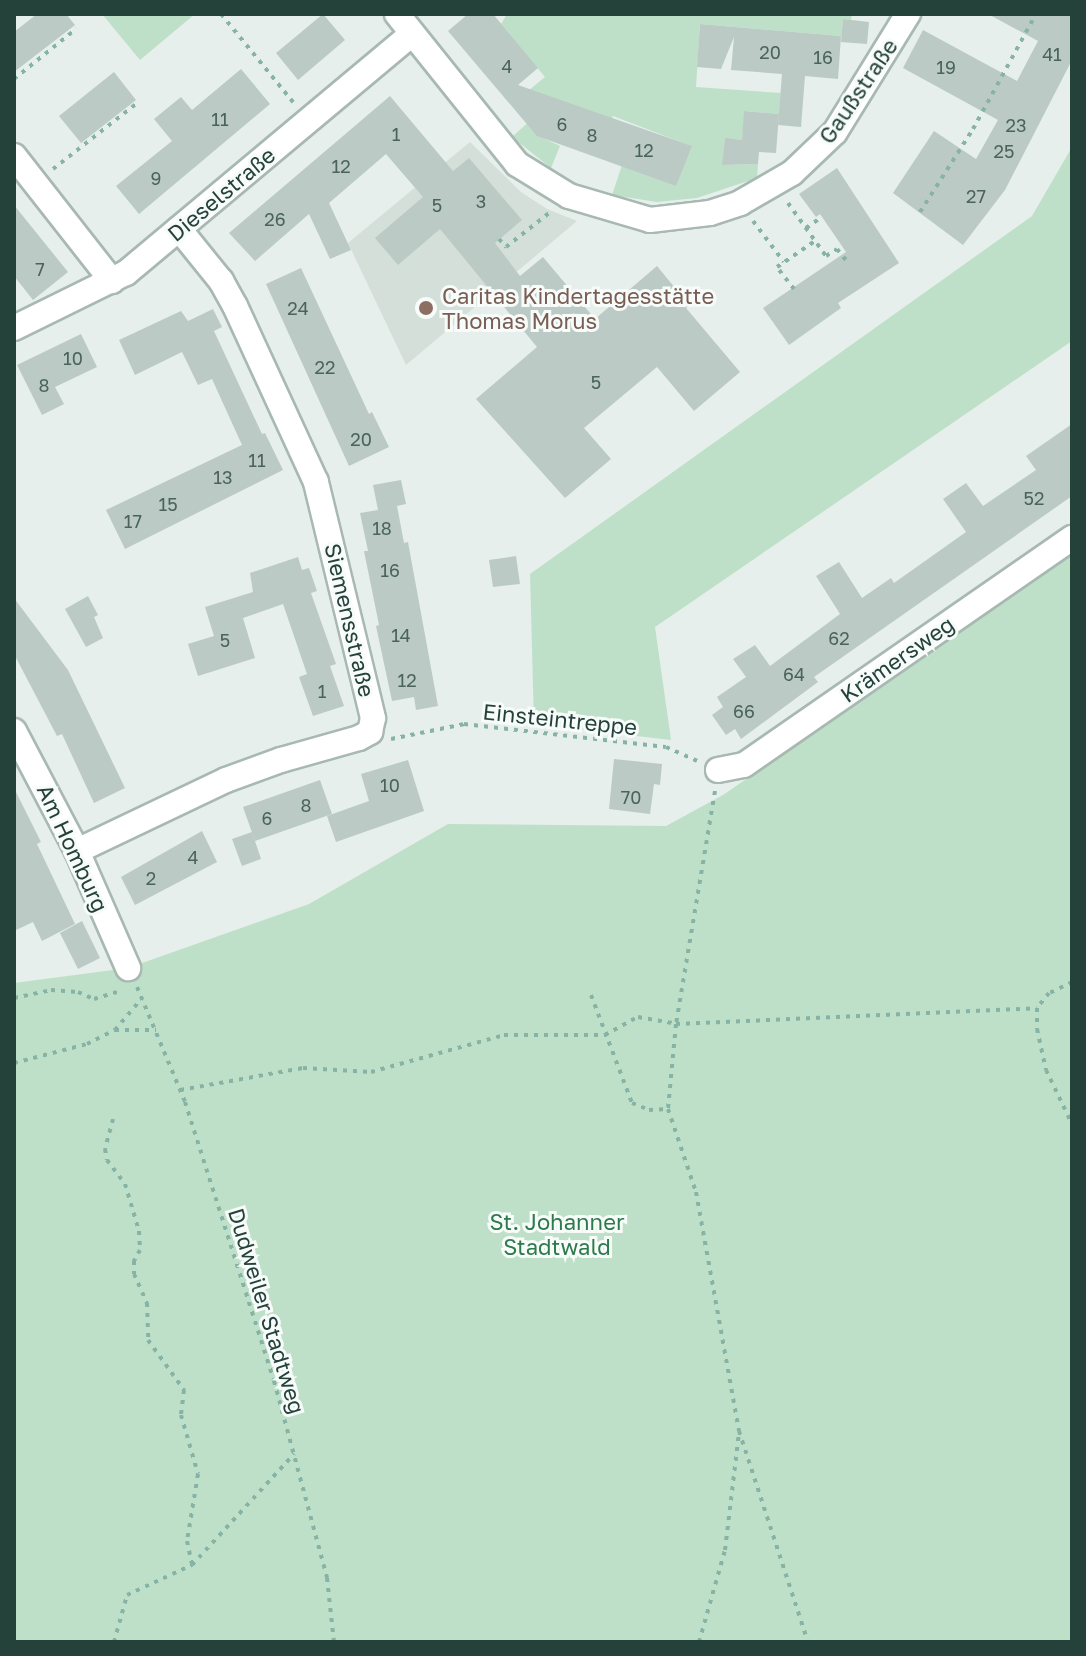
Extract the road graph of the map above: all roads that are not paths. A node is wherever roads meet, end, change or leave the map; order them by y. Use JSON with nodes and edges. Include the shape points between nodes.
{"nodes":[{"id":1,"x":397,"y":14,"type":"edge"},
{"id":2,"x":908,"y":14,"type":"edge"},
{"id":3,"x":412,"y":34,"type":"junction"},
{"id":4,"x":14,"y":156,"type":"edge"},
{"id":5,"x":179,"y":229,"type":"junction"},
{"id":6,"x":112,"y":281,"type":"junction"},
{"id":7,"x":14,"y":328,"type":"edge"},
{"id":8,"x":1072,"y":538,"type":"edge"},
{"id":9,"x":14,"y":731,"type":"edge"},
{"id":10,"x":718,"y":770,"type":"road end"},
{"id":11,"x":77,"y":851,"type":"junction"},
{"id":12,"x":125,"y":979,"type":"road end"}],
"edges":[{"from":1,"to":3,"type":"street","name":"Gaußstraße"},
{"from":2,"to":3,"type":"street","name":"Gaußstraße","via":[[835,132],[812,156],[775,185],[740,203],[650,220],[569,196],[517,164]]},
{"from":3,"to":5,"type":"street","name":"Dieselstraße"},
{"from":4,"to":6,"type":"street"},
{"from":5,"to":6,"type":"street","name":"Dieselstraße"},
{"from":5,"to":11,"type":"street","name":"Siemensstraße","via":[[235,306],[316,482],[373,718],[370,732],[359,738],[226,780]]},
{"from":6,"to":7,"type":"street","name":"Dieselstraße"},
{"from":8,"to":10,"type":"street","name":"Krämersweg","via":[[744,765]]},
{"from":9,"to":11,"type":"street","name":"Am Homburg"},
{"from":11,"to":12,"type":"street","name":"Am Homburg"}]}
